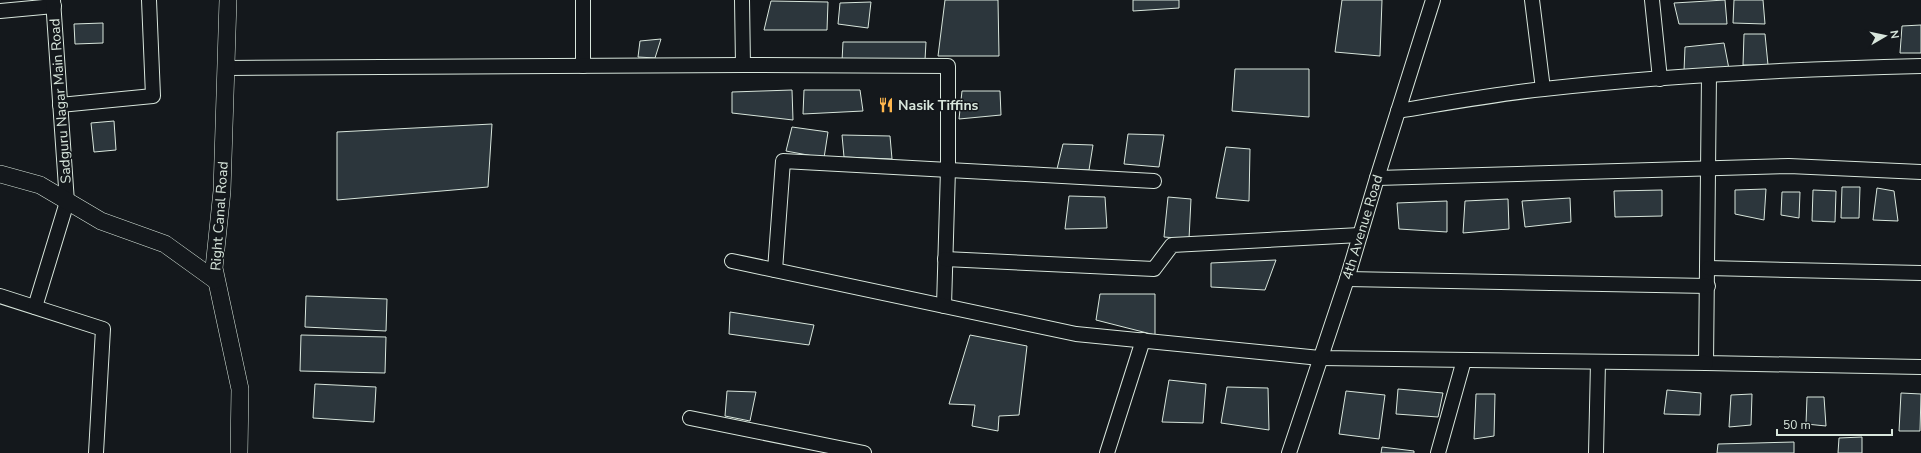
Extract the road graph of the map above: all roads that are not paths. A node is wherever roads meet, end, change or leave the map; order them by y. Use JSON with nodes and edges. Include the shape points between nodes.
{"nodes":[{"id":1,"x":149,"y":0,"type":"edge"},
{"id":2,"x":228,"y":0,"type":"edge"},
{"id":3,"x":583,"y":0,"type":"edge"},
{"id":4,"x":742,"y":0,"type":"edge"},
{"id":5,"x":1433,"y":0,"type":"edge"},
{"id":6,"x":1532,"y":0,"type":"edge"},
{"id":7,"x":1652,"y":0,"type":"edge"},
{"id":8,"x":53,"y":3,"type":"edge"},
{"id":9,"x":0,"y":11,"type":"edge"},
{"id":10,"x":743,"y":65,"type":"junction"},
{"id":11,"x":583,"y":66,"type":"junction"},
{"id":12,"x":1921,"y":66,"type":"edge"},
{"id":13,"x":227,"y":68,"type":"junction"},
{"id":14,"x":1709,"y":75,"type":"junction"},
{"id":15,"x":1660,"y":79,"type":"junction"},
{"id":16,"x":1543,"y":89,"type":"junction"},
{"id":17,"x":60,"y":105,"type":"junction"},
{"id":18,"x":1398,"y":111,"type":"junction"},
{"id":19,"x":1710,"y":168,"type":"junction"},
{"id":20,"x":948,"y":169,"type":"junction"},
{"id":21,"x":1921,"y":172,"type":"edge"},
{"id":22,"x":0,"y":174,"type":"edge"},
{"id":23,"x":1377,"y":178,"type":"junction"},
{"id":24,"x":1154,"y":181,"type":"dead end"},
{"id":25,"x":67,"y":202,"type":"junction"},
{"id":26,"x":1360,"y":235,"type":"junction"},
{"id":27,"x":945,"y":260,"type":"junction"},
{"id":28,"x":732,"y":261,"type":"dead end"},
{"id":29,"x":1708,"y":268,"type":"junction"},
{"id":30,"x":775,"y":270,"type":"junction"},
{"id":31,"x":1921,"y":273,"type":"edge"},
{"id":32,"x":1347,"y":279,"type":"junction"},
{"id":33,"x":215,"y":280,"type":"junction"},
{"id":34,"x":1708,"y":286,"type":"junction"},
{"id":35,"x":0,"y":296,"type":"edge"},
{"id":36,"x":944,"y":306,"type":"junction"},
{"id":37,"x":35,"y":307,"type":"junction"},
{"id":38,"x":1144,"y":340,"type":"junction"},
{"id":39,"x":1320,"y":358,"type":"junction"},
{"id":40,"x":1464,"y":360,"type":"junction"},
{"id":41,"x":1598,"y":362,"type":"junction"},
{"id":42,"x":1706,"y":363,"type":"junction"},
{"id":43,"x":1921,"y":367,"type":"edge"},
{"id":44,"x":690,"y":418,"type":"dead end"},
{"id":45,"x":96,"y":453,"type":"edge"},
{"id":46,"x":239,"y":453,"type":"edge"},
{"id":47,"x":864,"y":453,"type":"edge"},
{"id":48,"x":1107,"y":453,"type":"edge"},
{"id":49,"x":1289,"y":453,"type":"edge"},
{"id":50,"x":1438,"y":453,"type":"edge"},
{"id":51,"x":1596,"y":453,"type":"edge"}],
"edges":[{"from":1,"to":17,"type":"street","via":[[153,96]]},
{"from":2,"to":13,"type":"street","name":"Right Canal Road"},
{"from":3,"to":11,"type":"street"},
{"from":4,"to":10,"type":"street"},
{"from":5,"to":18,"type":"street","name":"4th Avenue Road"},
{"from":6,"to":16,"type":"street"},
{"from":7,"to":15,"type":"street"},
{"from":8,"to":9,"type":"street"},
{"from":8,"to":17,"type":"street","name":"Sadguru Nagar Main Road"},
{"from":10,"to":11,"type":"street"},
{"from":10,"to":20,"type":"street","via":[[948,66]]},
{"from":11,"to":13,"type":"street"},
{"from":12,"to":14,"type":"street","via":[[1800,69]]},
{"from":13,"to":33,"type":"street","name":"Right Canal Road"},
{"from":14,"to":15,"type":"street"},
{"from":14,"to":19,"type":"street"},
{"from":15,"to":16,"type":"street"},
{"from":16,"to":18,"type":"street"},
{"from":17,"to":25,"type":"street","name":"Sadguru Nagar Main Road"},
{"from":18,"to":23,"type":"street","name":"4th Avenue Road"},
{"from":19,"to":21,"type":"street","via":[[1789,166]]},
{"from":19,"to":23,"type":"street"},
{"from":19,"to":29,"type":"street"},
{"from":20,"to":24,"type":"street"},
{"from":20,"to":27,"type":"street"},
{"from":20,"to":30,"type":"street","via":[[783,161]]},
{"from":22,"to":25,"type":"street","via":[[40,186]]},
{"from":23,"to":26,"type":"street","name":"4th Avenue Road"},
{"from":25,"to":33,"type":"street","via":[[101,221],[165,244]]},
{"from":25,"to":37,"type":"street"},
{"from":26,"to":27,"type":"street","via":[[1172,244],[1154,269]]},
{"from":26,"to":32,"type":"street","name":"4th Avenue Road"},
{"from":27,"to":36,"type":"street"},
{"from":28,"to":30,"type":"street"},
{"from":29,"to":31,"type":"street"},
{"from":29,"to":34,"type":"street"},
{"from":30,"to":36,"type":"street"},
{"from":32,"to":34,"type":"street"},
{"from":32,"to":39,"type":"street","name":"4th Avenue Road"},
{"from":33,"to":46,"type":"street","name":"Right Canal Road","via":[[240,389]]},
{"from":34,"to":42,"type":"street"},
{"from":35,"to":37,"type":"street"},
{"from":36,"to":38,"type":"street","via":[[1076,334]]},
{"from":37,"to":45,"type":"street","via":[[103,329]]},
{"from":38,"to":39,"type":"street"},
{"from":38,"to":48,"type":"street"},
{"from":39,"to":40,"type":"street"},
{"from":39,"to":49,"type":"street","name":"4th Avenue Road"},
{"from":40,"to":41,"type":"street"},
{"from":40,"to":50,"type":"street"},
{"from":41,"to":42,"type":"street"},
{"from":41,"to":51,"type":"street"},
{"from":42,"to":43,"type":"street"},
{"from":44,"to":47,"type":"street"}]}
